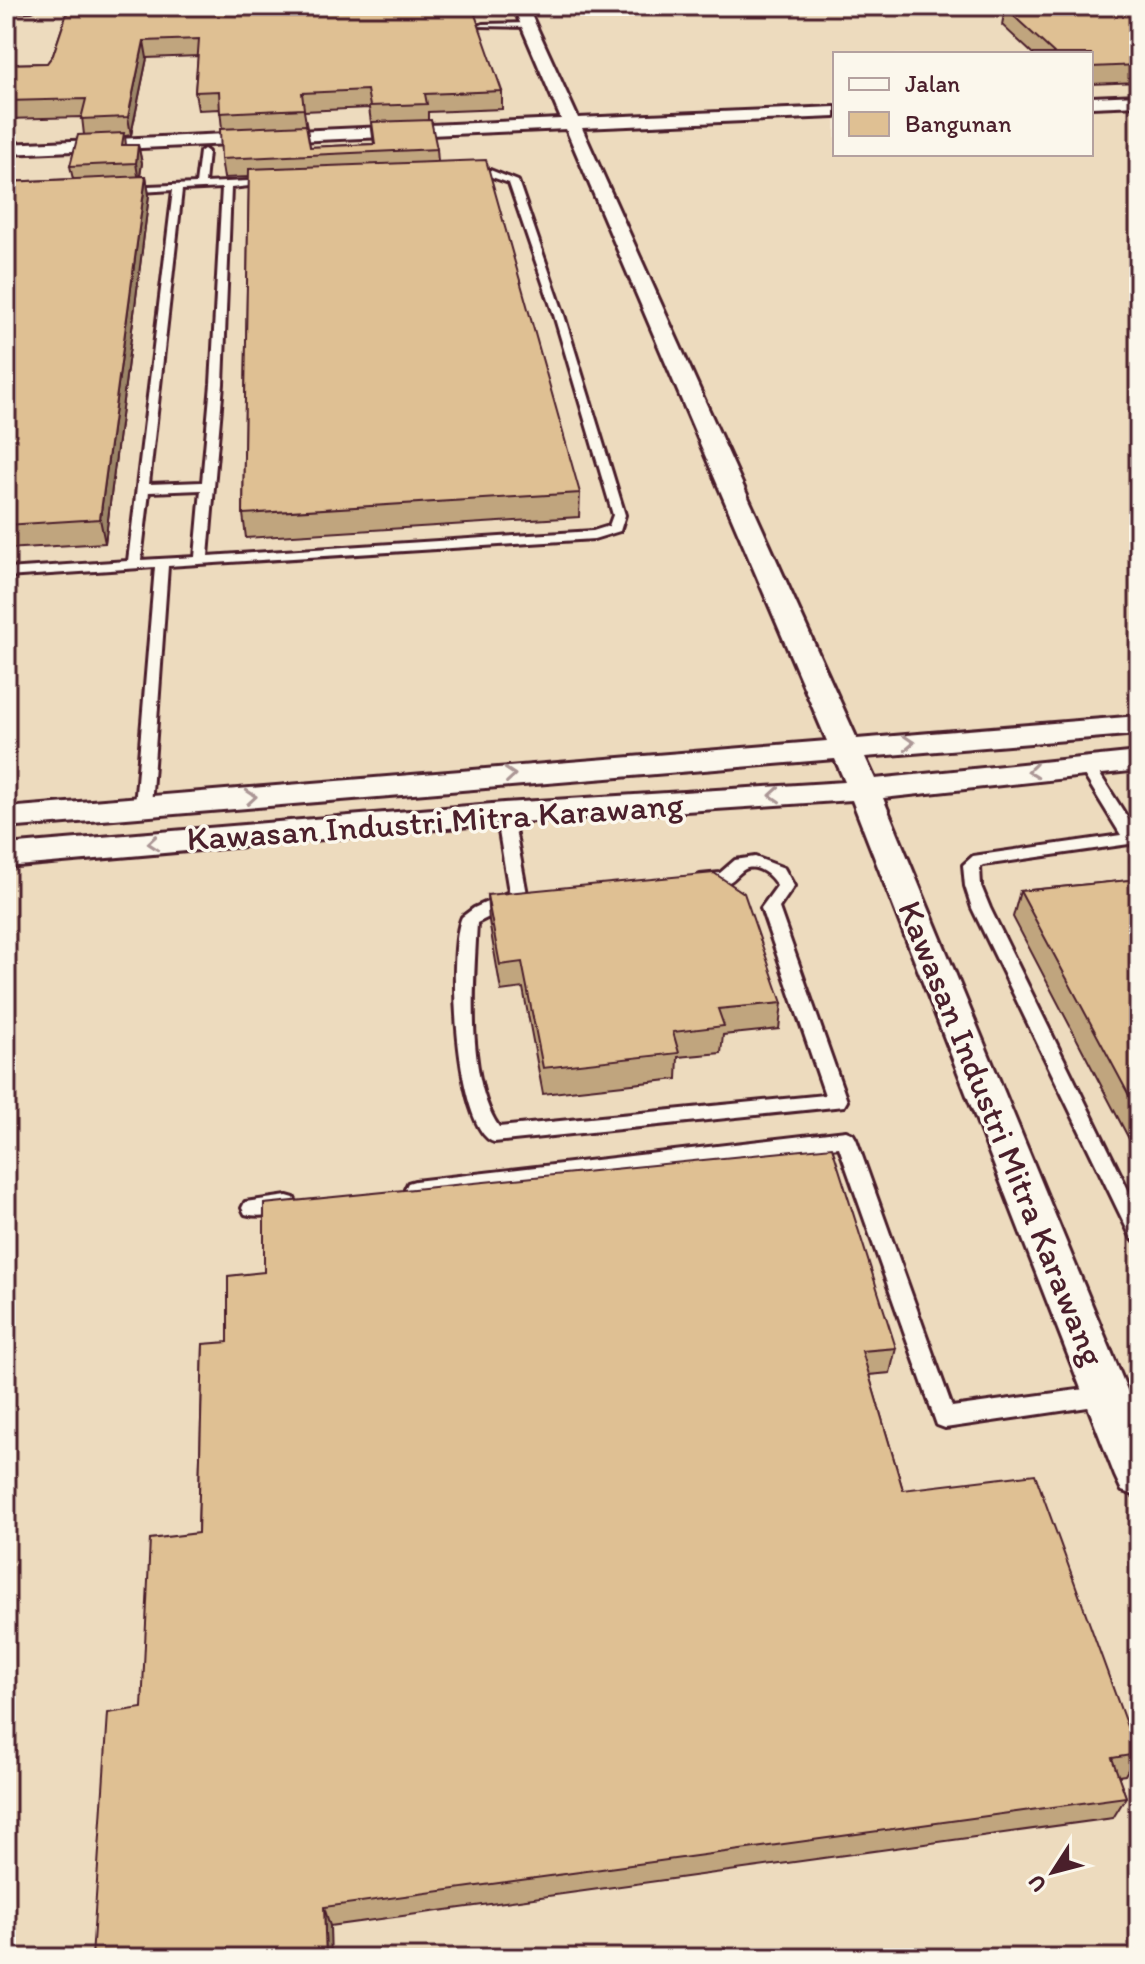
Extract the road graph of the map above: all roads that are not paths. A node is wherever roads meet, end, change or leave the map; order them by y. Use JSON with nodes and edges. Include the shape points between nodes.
{"nodes":[{"id":1,"x":32,"y":6,"type":"edge"},
{"id":2,"x":6,"y":7,"type":"edge"},
{"id":3,"x":524,"y":15,"type":"edge"},
{"id":4,"x":483,"y":26,"type":"edge"},
{"id":5,"x":1139,"y":100,"type":"edge"},
{"id":6,"x":1093,"y":102,"type":"edge"},
{"id":7,"x":833,"y":112,"type":"edge"},
{"id":8,"x":571,"y":125,"type":"junction"},
{"id":9,"x":6,"y":149,"type":"edge"},
{"id":10,"x":204,"y":152,"type":"dead end"},
{"id":11,"x":451,"y":173,"type":"edge"},
{"id":12,"x":285,"y":182,"type":"edge"},
{"id":13,"x":227,"y":185,"type":"junction"},
{"id":14,"x":200,"y":187,"type":"junction"},
{"id":15,"x":178,"y":188,"type":"junction"},
{"id":16,"x":116,"y":190,"type":"edge"},
{"id":17,"x":208,"y":486,"type":"junction"},
{"id":18,"x":143,"y":488,"type":"junction"},
{"id":19,"x":201,"y":561,"type":"junction"},
{"id":20,"x":134,"y":563,"type":"junction"},
{"id":21,"x":162,"y":564,"type":"junction"},
{"id":22,"x":6,"y":573,"type":"edge"},
{"id":23,"x":1139,"y":725,"type":"edge"},
{"id":24,"x":846,"y":748,"type":"junction"},
{"id":25,"x":1139,"y":761,"type":"edge"},
{"id":26,"x":1086,"y":765,"type":"junction"},
{"id":27,"x":864,"y":790,"type":"junction"},
{"id":28,"x":143,"y":806,"type":"junction"},
{"id":29,"x":504,"y":813,"type":"junction"},
{"id":30,"x":6,"y":818,"type":"edge"},
{"id":31,"x":1135,"y":841,"type":"edge"},
{"id":32,"x":6,"y":856,"type":"edge"},
{"id":33,"x":677,"y":882,"type":"edge"},
{"id":34,"x":392,"y":1192,"type":"edge"},
{"id":35,"x":314,"y":1201,"type":"edge"},
{"id":36,"x":252,"y":1208,"type":"dead end"},
{"id":37,"x":1139,"y":1233,"type":"edge"},
{"id":38,"x":1107,"y":1396,"type":"junction"},
{"id":39,"x":1139,"y":1476,"type":"edge"}],
"edges":[{"from":1,"to":2,"type":"street"},
{"from":3,"to":4,"type":"lane"},
{"from":3,"to":8,"type":"street"},
{"from":5,"to":6,"type":"street"},
{"from":7,"to":8,"type":"street"},
{"from":8,"to":9,"type":"street"},
{"from":8,"to":24,"type":"street"},
{"from":10,"to":14,"type":"lane"},
{"from":11,"to":19,"type":"lane","via":[[490,173],[513,181],[611,487],[619,515],[615,528],[594,535]]},
{"from":12,"to":13,"type":"lane"},
{"from":13,"to":14,"type":"lane"},
{"from":13,"to":17,"type":"lane"},
{"from":14,"to":15,"type":"lane"},
{"from":15,"to":16,"type":"lane"},
{"from":15,"to":18,"type":"lane"},
{"from":17,"to":18,"type":"lane"},
{"from":17,"to":19,"type":"lane"},
{"from":18,"to":20,"type":"lane"},
{"from":19,"to":21,"type":"lane"},
{"from":20,"to":21,"type":"lane"},
{"from":20,"to":22,"type":"lane"},
{"from":21,"to":28,"type":"lane"},
{"from":24,"to":23,"type":"street","name":"Kawasan Industri Mitra Karawang","one_way":true},
{"from":24,"to":27,"type":"street"},
{"from":28,"to":24,"type":"street","name":"Kawasan Industri Mitra Karawang","one_way":true},
{"from":25,"to":26,"type":"street","name":"Kawasan Industri Mitra Karawang"},
{"from":26,"to":27,"type":"street","name":"Kawasan Industri Mitra Karawang","one_way":true},
{"from":26,"to":31,"type":"lane"},
{"from":27,"to":29,"type":"street","name":"Kawasan Industri Mitra Karawang","one_way":true},
{"from":27,"to":38,"type":"street","name":"Kawasan Industri Mitra Karawang"},
{"from":28,"to":30,"type":"street","name":"Kawasan Industri Mitra Karawang"},
{"from":29,"to":32,"type":"street","name":"Kawasan Industri Mitra Karawang","one_way":true},
{"from":29,"to":33,"type":"lane","via":[[526,894],[479,911],[468,921],[464,978],[473,1089],[494,1135],[837,1101],[770,908],[786,886],[778,872],[755,862],[741,864],[724,878]]},
{"from":31,"to":37,"type":"lane","via":[[979,860],[970,871],[981,908]]},
{"from":34,"to":38,"type":"lane","via":[[846,1139],[945,1418]]},
{"from":35,"to":36,"type":"lane"},
{"from":38,"to":39,"type":"street","name":"Kawasan Industri Mitra Karawang"}]}
